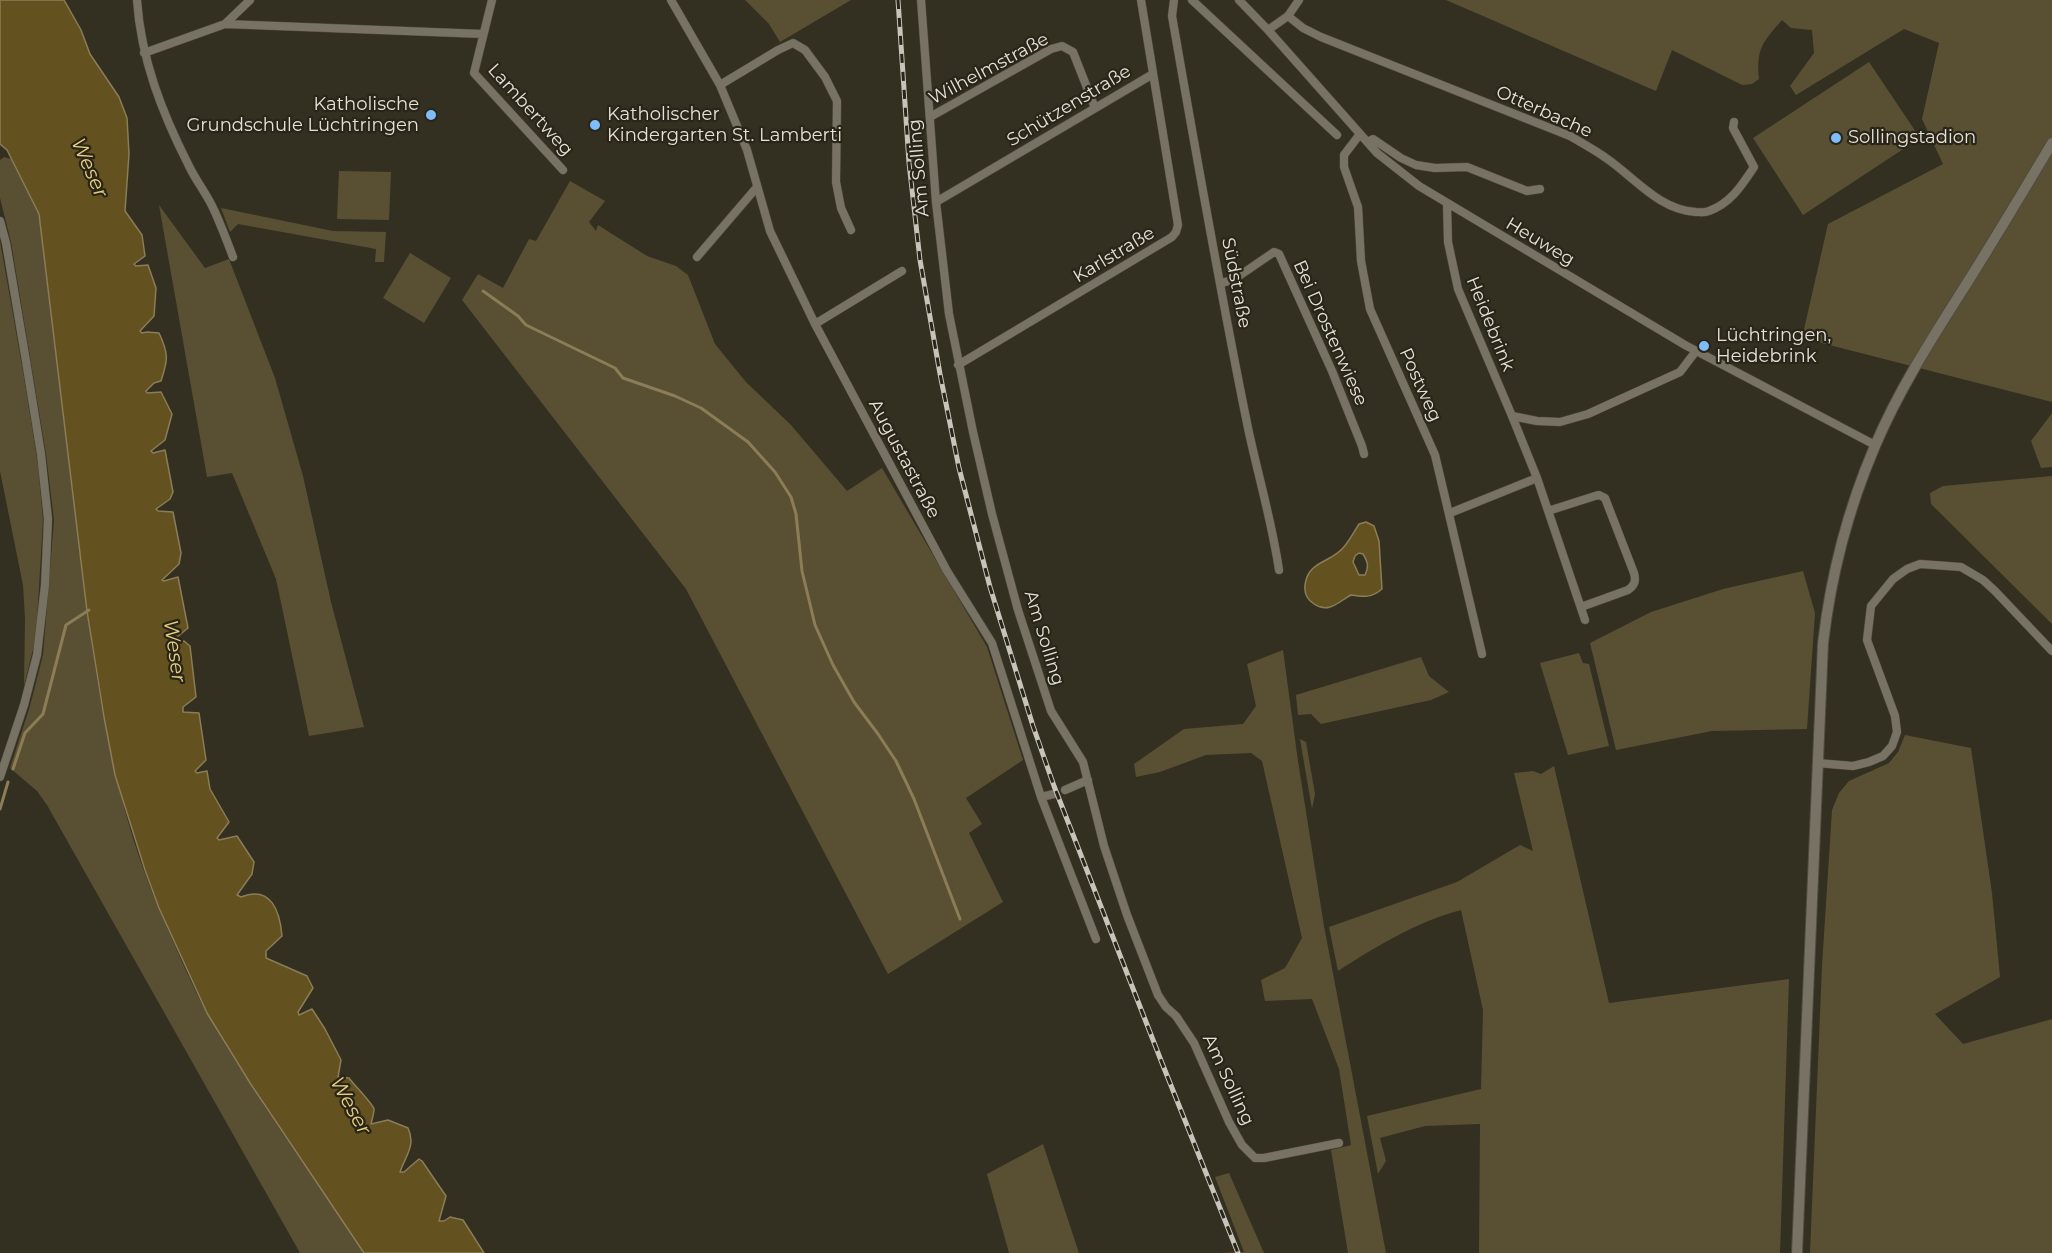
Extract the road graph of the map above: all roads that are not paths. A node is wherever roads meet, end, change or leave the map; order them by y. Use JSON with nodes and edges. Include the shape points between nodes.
{"nodes":[{"id":1,"x":137,"y":0,"type":"edge"},
{"id":2,"x":250,"y":0,"type":"edge"},
{"id":3,"x":492,"y":0,"type":"edge"},
{"id":4,"x":671,"y":0,"type":"edge"},
{"id":5,"x":921,"y":0,"type":"edge"},
{"id":6,"x":1141,"y":0,"type":"edge"},
{"id":7,"x":1174,"y":0,"type":"edge"},
{"id":8,"x":1192,"y":0,"type":"edge"},
{"id":9,"x":1239,"y":0,"type":"edge"},
{"id":10,"x":1299,"y":0,"type":"edge"},
{"id":11,"x":1287,"y":16,"type":"junction"},
{"id":12,"x":225,"y":24,"type":"junction"},
{"id":13,"x":1268,"y":30,"type":"junction"},
{"id":14,"x":483,"y":34,"type":"junction"},
{"id":15,"x":144,"y":54,"type":"junction"},
{"id":16,"x":1153,"y":74,"type":"junction"},
{"id":17,"x":720,"y":85,"type":"junction"},
{"id":18,"x":1095,"y":108,"type":"junction"},
{"id":19,"x":930,"y":117,"type":"junction"},
{"id":20,"x":1734,"y":122,"type":"dead end"},
{"id":21,"x":1360,"y":134,"type":"junction"},
{"id":22,"x":1337,"y":135,"type":"dead end"},
{"id":23,"x":1368,"y":142,"type":"junction"},
{"id":24,"x":2052,"y":143,"type":"edge"},
{"id":25,"x":563,"y":170,"type":"dead end"},
{"id":26,"x":758,"y":187,"type":"junction"},
{"id":27,"x":1540,"y":189,"type":"dead end"},
{"id":28,"x":936,"y":202,"type":"junction"},
{"id":29,"x":1448,"y":204,"type":"junction"},
{"id":30,"x":0,"y":221,"type":"edge"},
{"id":31,"x":851,"y":230,"type":"dead end"},
{"id":32,"x":233,"y":257,"type":"dead end"},
{"id":33,"x":698,"y":257,"type":"dead end"},
{"id":34,"x":902,"y":271,"type":"dead end"},
{"id":35,"x":1221,"y":283,"type":"junction"},
{"id":36,"x":815,"y":324,"type":"junction"},
{"id":37,"x":1696,"y":351,"type":"junction"},
{"id":38,"x":958,"y":365,"type":"junction"},
{"id":39,"x":1512,"y":416,"type":"junction"},
{"id":40,"x":1875,"y":445,"type":"junction"},
{"id":41,"x":1364,"y":454,"type":"dead end"},
{"id":42,"x":1537,"y":478,"type":"junction"},
{"id":43,"x":1548,"y":511,"type":"junction"},
{"id":44,"x":1450,"y":513,"type":"junction"},
{"id":45,"x":1279,"y":570,"type":"dead end"},
{"id":46,"x":1581,"y":607,"type":"junction"},
{"id":47,"x":1585,"y":620,"type":"dead end"},
{"id":48,"x":2052,"y":651,"type":"edge"},
{"id":49,"x":1482,"y":654,"type":"dead end"},
{"id":50,"x":1817,"y":763,"type":"junction"},
{"id":51,"x":0,"y":777,"type":"edge"},
{"id":52,"x":1089,"y":780,"type":"junction"},
{"id":53,"x":1065,"y":790,"type":"dead end"},
{"id":54,"x":1054,"y":794,"type":"dead end"},
{"id":55,"x":1041,"y":798,"type":"junction"},
{"id":56,"x":1096,"y":939,"type":"dead end"},
{"id":57,"x":1339,"y":1143,"type":"dead end"},
{"id":58,"x":1797,"y":1253,"type":"edge"}],
"edges":[{"from":1,"to":15,"type":"street"},
{"from":2,"to":12,"type":"street"},
{"from":3,"to":14,"type":"street","name":"Lambertweg"},
{"from":4,"to":17,"type":"street","name":"Augustastraße"},
{"from":5,"to":19,"type":"street","name":"Am Solling"},
{"from":6,"to":16,"type":"street","name":"Schützenstraße"},
{"from":7,"to":35,"type":"street","name":"Südstraße","via":[[1172,16]]},
{"from":8,"to":22,"type":"street"},
{"from":9,"to":13,"type":"street","name":"Heuweg"},
{"from":10,"to":11,"type":"street"},
{"from":11,"to":13,"type":"street"},
{"from":11,"to":20,"type":"street","name":"Otterbache","via":[[1321,37],[1570,136],[1608,159],[1659,199],[1689,212],[1707,212],[1722,204],[1737,193],[1754,166],[1733,128]]},
{"from":12,"to":14,"type":"street"},
{"from":12,"to":15,"type":"street"},
{"from":13,"to":21,"type":"street","name":"Heuweg"},
{"from":14,"to":25,"type":"street","name":"Lambertweg","via":[[474,73]]},
{"from":15,"to":32,"type":"street","via":[[169,125],[213,208]]},
{"from":16,"to":18,"type":"street","name":"Schützenstraße"},
{"from":16,"to":38,"type":"street","name":"Karlstraße","via":[[1176,232]]},
{"from":17,"to":26,"type":"street","name":"Augustastraße"},
{"from":17,"to":31,"type":"street","via":[[793,43],[806,50],[837,101],[836,182]]},
{"from":18,"to":19,"type":"street","name":"Wilhelmstraße","via":[[1073,52],[1062,46],[1051,48]]},
{"from":18,"to":28,"type":"street","name":"Schützenstraße"},
{"from":19,"to":28,"type":"street","name":"Am Solling"},
{"from":21,"to":23,"type":"street","name":"Heuweg"},
{"from":21,"to":44,"type":"street","name":"Postweg","via":[[1344,155],[1344,167],[1358,207],[1361,261],[1370,309],[1436,455]]},
{"from":23,"to":27,"type":"street","via":[[1373,139],[1416,165],[1467,167],[1527,190]]},
{"from":23,"to":29,"type":"street","name":"Heuweg","via":[[1393,167]]},
{"from":24,"to":40,"type":"main road","via":[[1905,386]]},
{"from":26,"to":33,"type":"street"},
{"from":26,"to":36,"type":"street","name":"Augustastraße","via":[[770,231]]},
{"from":28,"to":38,"type":"street","name":"Am Solling"},
{"from":29,"to":37,"type":"street","name":"Heuweg"},
{"from":29,"to":39,"type":"street","name":"Heidebrink","via":[[1448,242],[1458,290]]},
{"from":30,"to":51,"type":"street","via":[[28,373],[48,519],[37,655]]},
{"from":34,"to":36,"type":"street"},
{"from":35,"to":41,"type":"street","name":"Bei Drostenwiese","via":[[1233,280],[1274,252],[1279,254],[1332,371]]},
{"from":35,"to":45,"type":"street","name":"Südstraße"},
{"from":36,"to":55,"type":"street","name":"Augustastraße","via":[[947,571],[992,643]]},
{"from":37,"to":39,"type":"street","via":[[1680,372],[1588,414],[1560,422]]},
{"from":37,"to":40,"type":"street","name":"Heuweg"},
{"from":38,"to":52,"type":"street","name":"Am Solling","via":[[1018,610],[1051,711],[1083,762]]},
{"from":39,"to":42,"type":"street","name":"Heidebrink"},
{"from":40,"to":50,"type":"main road","via":[[1850,513],[1828,601]]},
{"from":42,"to":43,"type":"street","name":"Heidebrink"},
{"from":42,"to":44,"type":"street"},
{"from":43,"to":46,"type":"street","name":"Heidebrink"},
{"from":43,"to":46,"type":"street","via":[[1599,495],[1605,498],[1634,573],[1634,586],[1628,590]]},
{"from":44,"to":49,"type":"street","name":"Postweg"},
{"from":46,"to":47,"type":"street","name":"Heidebrink"},
{"from":48,"to":50,"type":"street","via":[[1995,591],[1961,567],[1920,564],[1907,569],[1870,606],[1867,640],[1895,716],[1897,732],[1892,746],[1882,756],[1852,766]]},
{"from":50,"to":58,"type":"main road"},
{"from":52,"to":53,"type":"street"},
{"from":52,"to":57,"type":"street","name":"Am Solling","via":[[1104,846],[1158,995],[1194,1043],[1242,1145],[1255,1158],[1264,1158]]},
{"from":54,"to":55,"type":"street"},
{"from":55,"to":56,"type":"street","name":"Augustastraße"}]}
